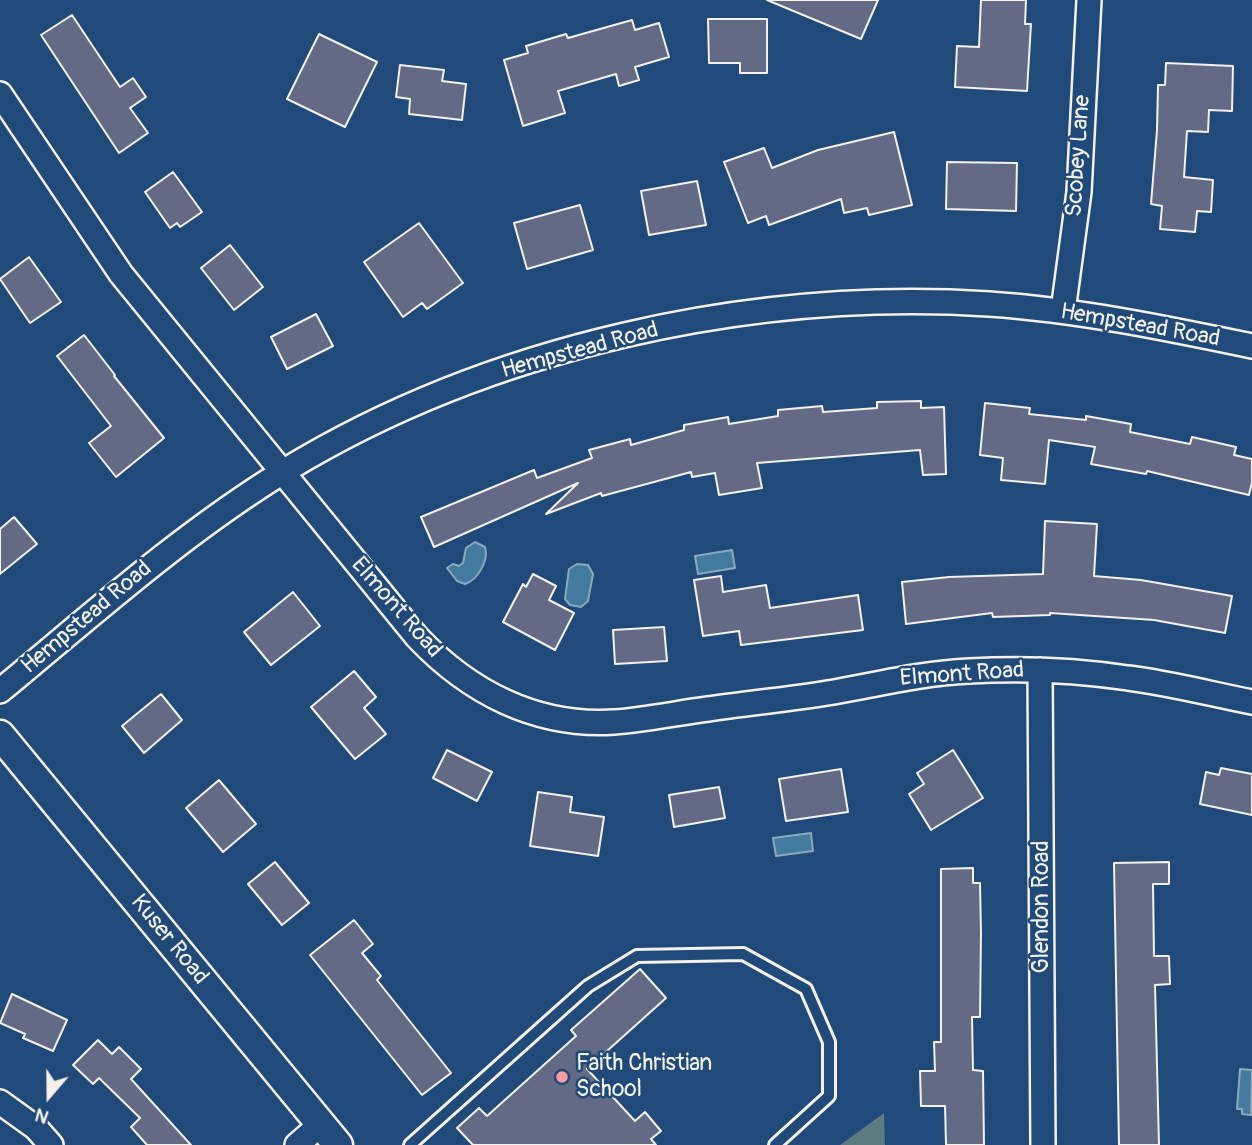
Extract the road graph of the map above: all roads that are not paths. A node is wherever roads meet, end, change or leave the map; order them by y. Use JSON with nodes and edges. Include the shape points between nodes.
{"nodes":[{"id":1,"x":1089,"y":0,"type":"edge"},
{"id":2,"x":0,"y":94,"type":"edge"},
{"id":3,"x":1063,"y":311,"type":"junction"},
{"id":4,"x":1252,"y":346,"type":"edge"},
{"id":5,"x":283,"y":472,"type":"junction"},
{"id":6,"x":1040,"y":670,"type":"junction"},
{"id":7,"x":0,"y":691,"type":"edge"},
{"id":8,"x":1252,"y":702,"type":"edge"},
{"id":9,"x":0,"y":735,"type":"edge"},
{"id":10,"x":0,"y":1102,"type":"edge"},
{"id":11,"x":329,"y":1135,"type":"edge"},
{"id":12,"x":51,"y":1145,"type":"edge"},
{"id":13,"x":298,"y":1145,"type":"edge"},
{"id":14,"x":410,"y":1145,"type":"edge"},
{"id":15,"x":775,"y":1145,"type":"edge"},
{"id":16,"x":1043,"y":1145,"type":"edge"}],
"edges":[{"from":1,"to":3,"type":"street","name":"Scobey Lane","via":[[1079,192]]},
{"from":2,"to":5,"type":"street","name":"Elmont Road","via":[[121,274]]},
{"from":3,"to":4,"type":"street","name":"Hempstead Road"},
{"from":3,"to":5,"type":"street","name":"Hempstead Road","via":[[897,302],[821,306],[719,317],[631,334],[458,386],[387,416]]},
{"from":5,"to":6,"type":"street","name":"Elmont Road","via":[[434,656],[467,682],[507,704],[542,715],[613,722],[902,678]]},
{"from":5,"to":7,"type":"street","name":"Hempstead Road","via":[[156,560]]},
{"from":6,"to":8,"type":"street","name":"Elmont Road","via":[[1130,678]]},
{"from":6,"to":16,"type":"street","name":"Glendon Road"},
{"from":9,"to":11,"type":"street","name":"Kuser Road"},
{"from":10,"to":12,"type":"street"},
{"from":11,"to":13,"type":"street"},
{"from":14,"to":15,"type":"lane","via":[[588,986],[637,956],[743,954],[806,989],[829,1042],[829,1096]]}]}
